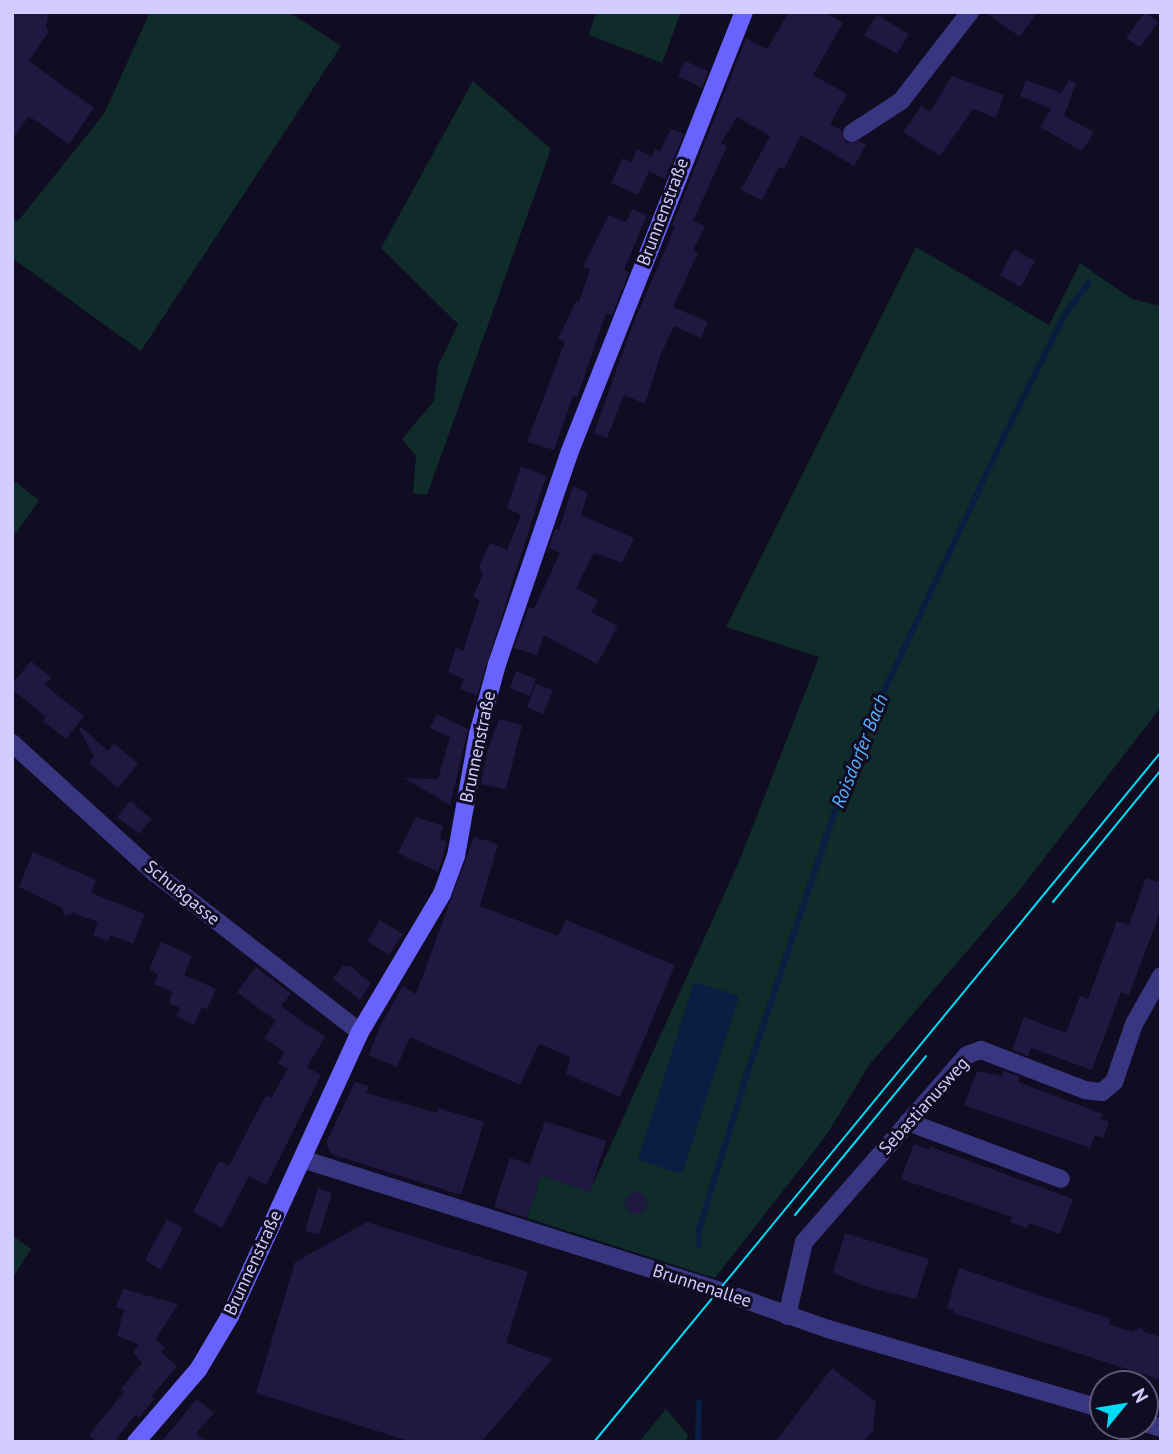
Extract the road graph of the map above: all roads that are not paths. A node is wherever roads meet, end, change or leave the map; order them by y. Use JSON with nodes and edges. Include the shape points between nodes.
{"nodes":[{"id":1,"x":744,"y":12,"type":"edge"},
{"id":2,"x":970,"y":12,"type":"edge"},
{"id":3,"x":852,"y":133,"type":"dead end"},
{"id":4,"x":12,"y":743,"type":"edge"},
{"id":5,"x":1161,"y":976,"type":"edge"},
{"id":6,"x":360,"y":1032,"type":"junction"},
{"id":7,"x":908,"y":1122,"type":"junction"},
{"id":8,"x":302,"y":1159,"type":"junction"},
{"id":9,"x":1061,"y":1179,"type":"dead end"},
{"id":10,"x":787,"y":1315,"type":"junction"},
{"id":11,"x":1089,"y":1405,"type":"edge"},
{"id":12,"x":136,"y":1442,"type":"edge"}],
"edges":[{"from":1,"to":6,"type":"street","name":"Brunnenstraße","via":[[561,476],[497,664],[478,734],[456,856],[442,894]]},
{"from":2,"to":3,"type":"street","via":[[901,101]]},
{"from":4,"to":6,"type":"street","name":"Schußgasse","via":[[155,873]]},
{"from":5,"to":7,"type":"street","name":"Sebastianusweg","via":[[1134,1024],[1114,1082],[1101,1091],[1085,1090],[981,1050],[967,1055]]},
{"from":6,"to":8,"type":"street","name":"Brunnenstraße"},
{"from":7,"to":9,"type":"street"},
{"from":7,"to":10,"type":"street","name":"Sebastianusweg","via":[[804,1242]]},
{"from":8,"to":10,"type":"street","name":"Brunnenallee"},
{"from":8,"to":12,"type":"street","name":"Brunnenstraße","via":[[198,1370]]},
{"from":10,"to":11,"type":"street","name":"Brunnenallee"}]}
